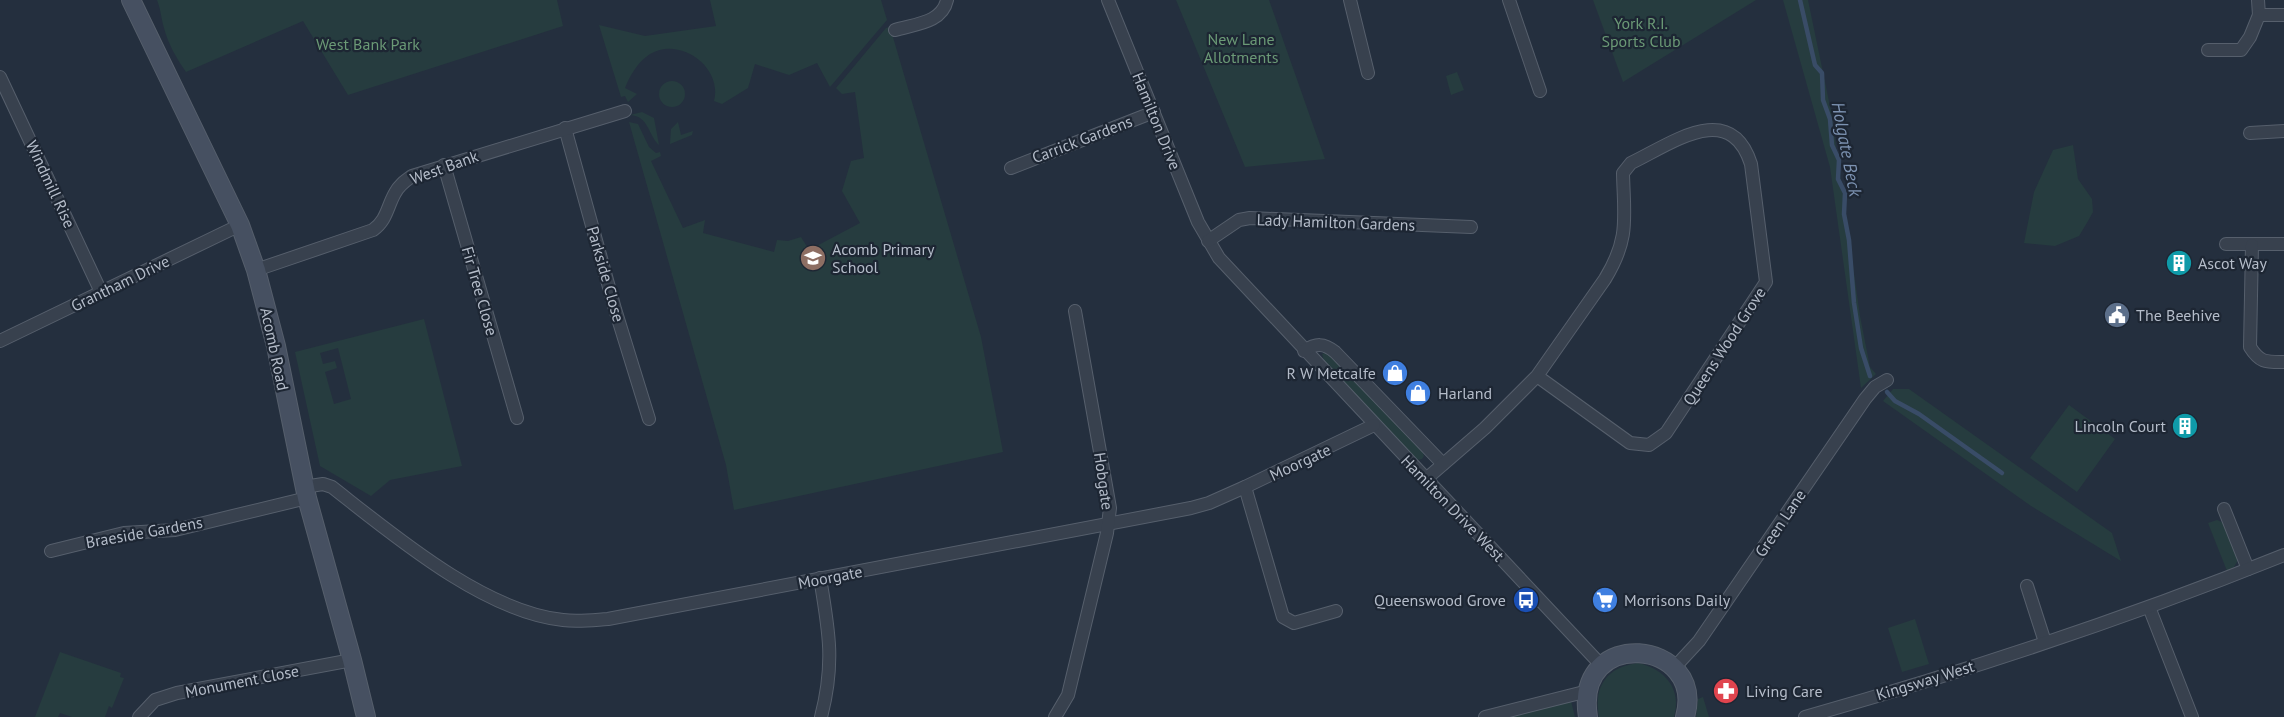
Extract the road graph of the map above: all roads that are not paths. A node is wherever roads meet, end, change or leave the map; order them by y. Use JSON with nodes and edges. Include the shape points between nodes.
{"nodes":[{"id":1,"x":131,"y":0,"type":"edge"},
{"id":2,"x":947,"y":0,"type":"edge"},
{"id":3,"x":1108,"y":0,"type":"edge"},
{"id":4,"x":1350,"y":0,"type":"edge"},
{"id":5,"x":1509,"y":0,"type":"edge"},
{"id":6,"x":2258,"y":0,"type":"edge"},
{"id":7,"x":2259,"y":15,"type":"junction"},
{"id":8,"x":2284,"y":15,"type":"edge"},
{"id":9,"x":895,"y":30,"type":"dead end"},
{"id":10,"x":2208,"y":50,"type":"dead end"},
{"id":11,"x":1368,"y":73,"type":"dead end"},
{"id":12,"x":0,"y":77,"type":"edge"},
{"id":13,"x":1540,"y":91,"type":"dead end"},
{"id":14,"x":625,"y":111,"type":"dead end"},
{"id":15,"x":1154,"y":112,"type":"junction"},
{"id":16,"x":565,"y":128,"type":"junction"},
{"id":17,"x":2284,"y":131,"type":"edge"},
{"id":18,"x":2250,"y":133,"type":"dead end"},
{"id":19,"x":444,"y":165,"type":"junction"},
{"id":20,"x":1011,"y":168,"type":"dead end"},
{"id":21,"x":240,"y":225,"type":"junction"},
{"id":22,"x":1471,"y":227,"type":"dead end"},
{"id":23,"x":1208,"y":241,"type":"junction"},
{"id":24,"x":2226,"y":244,"type":"dead end"},
{"id":25,"x":2284,"y":244,"type":"edge"},
{"id":26,"x":2252,"y":245,"type":"junction"},
{"id":27,"x":256,"y":270,"type":"junction"},
{"id":28,"x":101,"y":292,"type":"junction"},
{"id":29,"x":1075,"y":311,"type":"dead end"},
{"id":30,"x":0,"y":340,"type":"edge"},
{"id":31,"x":1304,"y":351,"type":"junction"},
{"id":32,"x":2284,"y":362,"type":"edge"},
{"id":33,"x":1537,"y":376,"type":"junction"},
{"id":34,"x":1887,"y":380,"type":"dead end"},
{"id":35,"x":517,"y":418,"type":"dead end"},
{"id":36,"x":649,"y":419,"type":"dead end"},
{"id":37,"x":1374,"y":425,"type":"junction"},
{"id":38,"x":1443,"y":464,"type":"junction"},
{"id":39,"x":1426,"y":479,"type":"junction"},
{"id":40,"x":1245,"y":487,"type":"junction"},
{"id":41,"x":306,"y":492,"type":"junction"},
{"id":42,"x":2224,"y":510,"type":"dead end"},
{"id":43,"x":1109,"y":523,"type":"junction"},
{"id":44,"x":51,"y":551,"type":"dead end"},
{"id":45,"x":2284,"y":555,"type":"edge"},
{"id":46,"x":2248,"y":569,"type":"junction"},
{"id":47,"x":820,"y":578,"type":"junction"},
{"id":48,"x":2026,"y":586,"type":"dead end"},
{"id":49,"x":2149,"y":607,"type":"junction"},
{"id":50,"x":1336,"y":611,"type":"dead end"},
{"id":51,"x":2045,"y":642,"type":"junction"},
{"id":52,"x":352,"y":660,"type":"junction"},
{"id":53,"x":1602,"y":666,"type":"junction"},
{"id":54,"x":1674,"y":668,"type":"junction"},
{"id":55,"x":1588,"y":691,"type":"junction"},
{"id":56,"x":139,"y":717,"type":"edge"},
{"id":57,"x":366,"y":717,"type":"edge"},
{"id":58,"x":821,"y":717,"type":"edge"},
{"id":59,"x":1055,"y":717,"type":"edge"},
{"id":60,"x":1485,"y":717,"type":"edge"},
{"id":61,"x":1588,"y":717,"type":"edge"},
{"id":62,"x":1685,"y":717,"type":"edge"},
{"id":63,"x":1805,"y":717,"type":"edge"},
{"id":64,"x":2193,"y":717,"type":"edge"}],
"edges":[{"from":1,"to":21,"type":"main road","name":"Acomb Road"},
{"from":2,"to":9,"type":"street","via":[[939,16]]},
{"from":3,"to":15,"type":"street","name":"Hamilton Drive"},
{"from":4,"to":11,"type":"street"},
{"from":5,"to":13,"type":"street"},
{"from":6,"to":7,"type":"street"},
{"from":7,"to":8,"type":"street"},
{"from":7,"to":10,"type":"street","via":[[2241,50]]},
{"from":12,"to":28,"type":"street","name":"Windmill Rise"},
{"from":14,"to":16,"type":"street","name":"West Bank"},
{"from":15,"to":20,"type":"street","name":"Carrick Gardens"},
{"from":15,"to":23,"type":"street","name":"Hamilton Drive"},
{"from":16,"to":19,"type":"street","name":"West Bank"},
{"from":16,"to":36,"type":"street","name":"Parkside Close"},
{"from":17,"to":18,"type":"street"},
{"from":19,"to":27,"type":"street","name":"West Bank","via":[[400,184],[386,218],[373,230]]},
{"from":19,"to":35,"type":"street","name":"Fir Tree Close"},
{"from":21,"to":27,"type":"main road","name":"Acomb Road"},
{"from":21,"to":28,"type":"street","name":"Grantham Drive"},
{"from":22,"to":23,"type":"street","name":"Lady Hamilton Gardens","via":[[1250,218],[1239,220]]},
{"from":23,"to":31,"type":"street","name":"Hamilton Drive West","via":[[1229,270]]},
{"from":24,"to":26,"type":"street"},
{"from":25,"to":26,"type":"street"},
{"from":26,"to":32,"type":"street","via":[[2250,347],[2264,362]]},
{"from":27,"to":41,"type":"main road","name":"Acomb Road"},
{"from":28,"to":30,"type":"street","name":"Grantham Drive"},
{"from":29,"to":43,"type":"street","name":"Hobgate","via":[[1108,493]]},
{"from":31,"to":37,"type":"street","name":"Hamilton Drive West"},
{"from":31,"to":38,"type":"street","name":"Hamilton Drive West","via":[[1319,344],[1328,346]]},
{"from":33,"to":33,"type":"street","name":"Queens Wood Grove","via":[[1615,262],[1625,229],[1626,168],[1705,129],[1716,128],[1736,138],[1751,164],[1766,282],[1666,432],[1648,445],[1630,443]]},
{"from":33,"to":38,"type":"street","name":"Queens Wood Grove"},
{"from":34,"to":54,"type":"street","name":"Green Lane","via":[[1865,399],[1699,641]]},
{"from":37,"to":39,"type":"street","name":"Hamilton Drive West"},
{"from":37,"to":40,"type":"street","name":"Moorgate"},
{"from":38,"to":39,"type":"street","name":"Queens Wood Grove"},
{"from":39,"to":53,"type":"street","name":"Hamilton Drive West"},
{"from":40,"to":43,"type":"street","name":"Moorgate","via":[[1209,503]]},
{"from":40,"to":50,"type":"street","via":[[1283,617],[1294,623]]},
{"from":41,"to":44,"type":"street","name":"Braeside Gardens","via":[[175,530],[124,533]]},
{"from":41,"to":47,"type":"street","name":"Moorgate","via":[[323,484],[332,487],[465,582],[497,600],[560,620],[608,619]]},
{"from":41,"to":52,"type":"main road","name":"Acomb Road"},
{"from":42,"to":46,"type":"street"},
{"from":43,"to":47,"type":"street","name":"Moorgate"},
{"from":43,"to":59,"type":"street","name":"Hobgate","via":[[1068,695]]},
{"from":45,"to":46,"type":"street","name":"Kingsway West"},
{"from":46,"to":49,"type":"street","name":"Kingsway West"},
{"from":47,"to":58,"type":"street","via":[[831,662]]},
{"from":48,"to":51,"type":"street"},
{"from":49,"to":51,"type":"street","name":"Kingsway West"},
{"from":49,"to":64,"type":"street"},
{"from":51,"to":63,"type":"street","name":"Kingsway West"},
{"from":52,"to":56,"type":"street","name":"Monument Close","via":[[177,693],[155,700]]},
{"from":52,"to":57,"type":"main road","name":"Acomb Road"},
{"from":53,"to":54,"type":"main road","via":[[1632,652],[1649,653]]},
{"from":53,"to":55,"type":"main road"},
{"from":54,"to":62,"type":"main road","via":[[1688,699]]},
{"from":55,"to":60,"type":"street"},
{"from":55,"to":61,"type":"main road"}]}
